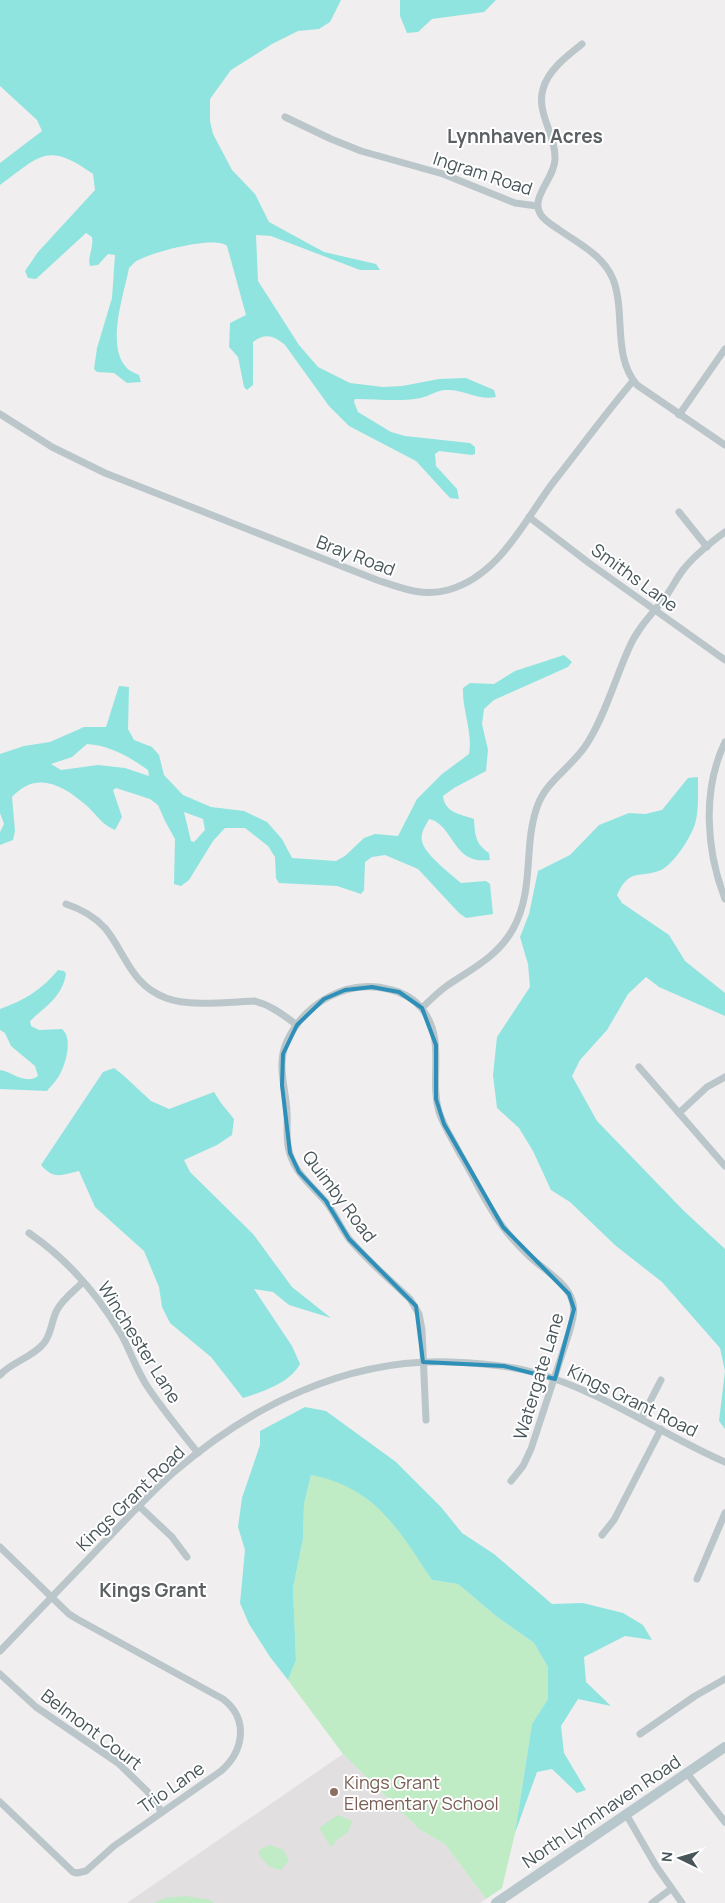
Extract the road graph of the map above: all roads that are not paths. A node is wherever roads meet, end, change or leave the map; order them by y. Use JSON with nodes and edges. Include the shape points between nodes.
{"nodes":[{"id":1,"x":582,"y":44,"type":"dead end"},
{"id":2,"x":285,"y":117,"type":"dead end"},
{"id":3,"x":537,"y":206,"type":"junction"},
{"id":4,"x":725,"y":349,"type":"edge"},
{"id":5,"x":633,"y":380,"type":"junction"},
{"id":6,"x":0,"y":414,"type":"edge"},
{"id":7,"x":679,"y":415,"type":"junction"},
{"id":8,"x":725,"y":445,"type":"edge"},
{"id":9,"x":679,"y":512,"type":"dead end"},
{"id":10,"x":528,"y":517,"type":"junction"},
{"id":11,"x":725,"y":532,"type":"edge"},
{"id":12,"x":707,"y":547,"type":"junction"},
{"id":13,"x":654,"y":610,"type":"junction"},
{"id":14,"x":725,"y":660,"type":"edge"},
{"id":15,"x":725,"y":742,"type":"edge"},
{"id":16,"x":725,"y":899,"type":"edge"},
{"id":17,"x":66,"y":904,"type":"dead end"},
{"id":18,"x":422,"y":1008,"type":"junction"},
{"id":19,"x":297,"y":1025,"type":"junction"},
{"id":20,"x":639,"y":1067,"type":"dead end"},
{"id":21,"x":725,"y":1077,"type":"edge"},
{"id":22,"x":679,"y":1113,"type":"junction"},
{"id":23,"x":725,"y":1166,"type":"edge"},
{"id":24,"x":29,"y":1233,"type":"dead end"},
{"id":25,"x":83,"y":1282,"type":"junction"},
{"id":26,"x":423,"y":1362,"type":"junction"},
{"id":27,"x":0,"y":1375,"type":"edge"},
{"id":28,"x":555,"y":1379,"type":"junction"},
{"id":29,"x":661,"y":1380,"type":"dead end"},
{"id":30,"x":641,"y":1419,"type":"junction"},
{"id":31,"x":426,"y":1420,"type":"dead end"},
{"id":32,"x":661,"y":1429,"type":"junction"},
{"id":33,"x":198,"y":1452,"type":"junction"},
{"id":34,"x":725,"y":1462,"type":"edge"},
{"id":35,"x":511,"y":1481,"type":"dead end"},
{"id":36,"x":139,"y":1506,"type":"junction"},
{"id":37,"x":725,"y":1513,"type":"edge"},
{"id":38,"x":602,"y":1535,"type":"dead end"},
{"id":39,"x":0,"y":1547,"type":"edge"},
{"id":40,"x":187,"y":1557,"type":"dead end"},
{"id":41,"x":697,"y":1578,"type":"dead end"},
{"id":42,"x":52,"y":1597,"type":"junction"},
{"id":43,"x":0,"y":1650,"type":"edge"},
{"id":44,"x":0,"y":1674,"type":"edge"},
{"id":45,"x":725,"y":1679,"type":"edge"},
{"id":46,"x":640,"y":1734,"type":"dead end"},
{"id":47,"x":725,"y":1747,"type":"edge"},
{"id":48,"x":686,"y":1772,"type":"junction"},
{"id":49,"x":0,"y":1802,"type":"edge"},
{"id":50,"x":162,"y":1812,"type":"junction"},
{"id":51,"x":626,"y":1814,"type":"junction"},
{"id":52,"x":725,"y":1822,"type":"edge"},
{"id":53,"x":671,"y":1889,"type":"junction"},
{"id":54,"x":496,"y":1903,"type":"edge"},
{"id":55,"x":652,"y":1903,"type":"edge"},
{"id":56,"x":682,"y":1903,"type":"edge"}],
"edges":[{"from":1,"to":3,"type":"street","via":[[548,76],[543,88],[542,105],[556,161]]},
{"from":2,"to":3,"type":"street","name":"Ingram Road","via":[[361,150],[443,174],[515,203]]},
{"from":3,"to":5,"type":"street","name":"Ingram Road","via":[[546,220],[595,254],[607,267],[616,286],[626,364]]},
{"from":4,"to":7,"type":"street"},
{"from":5,"to":7,"type":"street","name":"Ingram Road"},
{"from":5,"to":10,"type":"street","name":"Bray Road"},
{"from":6,"to":10,"type":"street","name":"Bray Road","via":[[52,447],[105,473],[409,591],[435,592],[456,588],[466,582],[494,562]]},
{"from":7,"to":8,"type":"street","name":"Ingram Road"},
{"from":9,"to":12,"type":"street"},
{"from":10,"to":13,"type":"street","name":"Smiths Lane"},
{"from":11,"to":12,"type":"street"},
{"from":12,"to":13,"type":"street","via":[[686,566]]},
{"from":13,"to":14,"type":"street","name":"Smiths Lane"},
{"from":13,"to":18,"type":"street","via":[[629,647],[588,744],[540,799],[532,828],[527,890],[513,929],[487,959],[447,986]]},
{"from":15,"to":16,"type":"street","via":[[714,780],[709,817],[713,856]]},
{"from":17,"to":19,"type":"street","via":[[97,920],[136,977],[157,994],[187,1002],[254,1001],[277,1010]]},
{"from":18,"to":19,"type":"street","name":"Quimby Road","via":[[399,992],[357,987],[324,1000]]},
{"from":18,"to":28,"type":"street","name":"Watergate Lane","via":[[430,1021],[436,1045],[436,1099],[444,1124],[504,1227],[528,1255],[566,1288],[572,1301],[574,1315]]},
{"from":19,"to":26,"type":"street","name":"Quimby Road","via":[[286,1043],[282,1065],[290,1153],[299,1172],[326,1201],[349,1238],[416,1306],[422,1330]]},
{"from":20,"to":22,"type":"street"},
{"from":21,"to":22,"type":"street"},
{"from":22,"to":23,"type":"street"},
{"from":24,"to":25,"type":"street","name":"Winchester Lane","via":[[47,1245]]},
{"from":25,"to":27,"type":"street","via":[[57,1310],[49,1334],[37,1350],[13,1363]]},
{"from":25,"to":33,"type":"street","name":"Winchester Lane","via":[[121,1335],[149,1389]]},
{"from":26,"to":28,"type":"street","name":"Kings Grant Road","via":[[504,1366]]},
{"from":26,"to":31,"type":"street","name":"Quimby Road"},
{"from":26,"to":33,"type":"street","name":"Kings Grant Road","via":[[355,1372],[307,1388],[281,1399]]},
{"from":28,"to":30,"type":"street","name":"Kings Grant Road"},
{"from":28,"to":35,"type":"street","name":"Watergate Lane","via":[[529,1456]]},
{"from":29,"to":30,"type":"street"},
{"from":30,"to":32,"type":"street","name":"Kings Grant Road"},
{"from":32,"to":34,"type":"street","name":"Kings Grant Road"},
{"from":32,"to":38,"type":"street","via":[[614,1520]]},
{"from":33,"to":36,"type":"street","name":"Kings Grant Road"},
{"from":36,"to":40,"type":"street","via":[[172,1537]]},
{"from":36,"to":42,"type":"street","name":"Kings Grant Road"},
{"from":37,"to":41,"type":"street"},
{"from":39,"to":42,"type":"street"},
{"from":42,"to":43,"type":"street","name":"Kings Grant Road"},
{"from":42,"to":50,"type":"street","name":"Trio Lane","via":[[77,1620],[228,1703],[237,1715],[241,1732],[234,1758],[221,1771]]},
{"from":44,"to":50,"type":"street","name":"Belmont Court","via":[[36,1707],[118,1764],[147,1791]]},
{"from":45,"to":46,"type":"street"},
{"from":47,"to":48,"type":"street","name":"North Lynnhaven Road"},
{"from":48,"to":51,"type":"street","name":"North Lynnhaven Road"},
{"from":48,"to":52,"type":"street"},
{"from":49,"to":50,"type":"street","name":"Trio Lane","via":[[77,1873],[86,1872],[114,1846]]},
{"from":51,"to":53,"type":"street"},
{"from":51,"to":54,"type":"street","name":"North Lynnhaven Road"},
{"from":53,"to":55,"type":"street"},
{"from":53,"to":56,"type":"street"}]}
